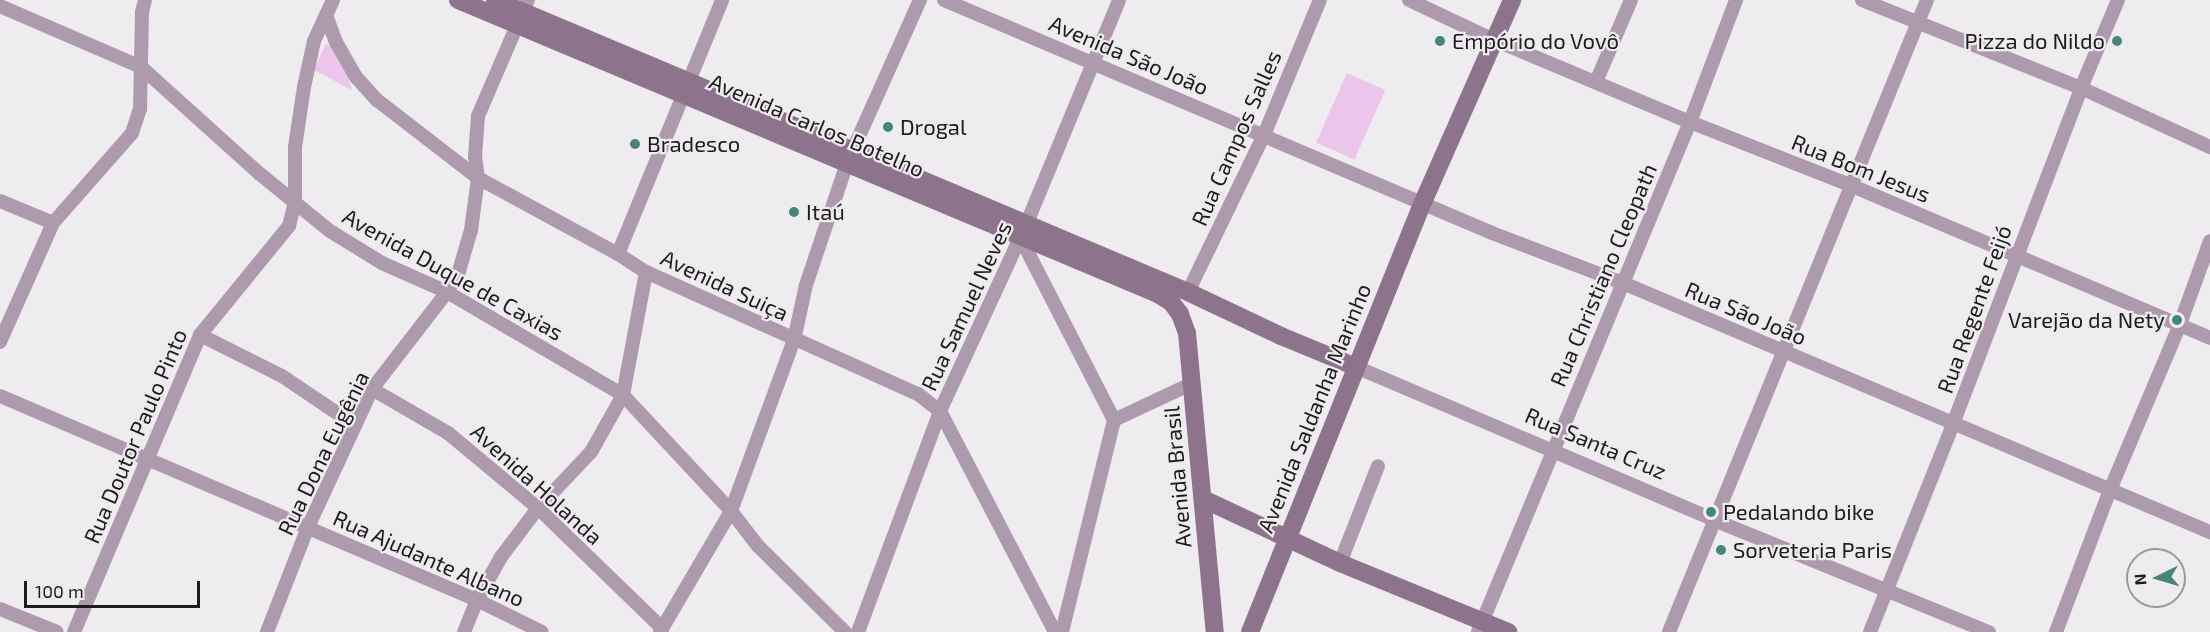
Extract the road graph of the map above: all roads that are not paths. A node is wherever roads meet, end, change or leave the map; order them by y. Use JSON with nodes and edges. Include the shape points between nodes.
{"nodes":[{"id":1,"x":145,"y":0,"type":"edge"},
{"id":2,"x":333,"y":0,"type":"edge"},
{"id":3,"x":458,"y":0,"type":"edge"},
{"id":4,"x":495,"y":0,"type":"edge"},
{"id":5,"x":722,"y":0,"type":"edge"},
{"id":6,"x":920,"y":0,"type":"edge"},
{"id":7,"x":944,"y":0,"type":"edge"},
{"id":8,"x":1119,"y":0,"type":"edge"},
{"id":9,"x":1320,"y":0,"type":"edge"},
{"id":10,"x":1409,"y":0,"type":"edge"},
{"id":11,"x":1499,"y":0,"type":"edge"},
{"id":12,"x":1512,"y":0,"type":"edge"},
{"id":13,"x":1631,"y":0,"type":"edge"},
{"id":14,"x":1736,"y":0,"type":"edge"},
{"id":15,"x":1862,"y":0,"type":"edge"},
{"id":16,"x":1926,"y":0,"type":"edge"},
{"id":17,"x":2118,"y":0,"type":"edge"},
{"id":18,"x":0,"y":6,"type":"edge"},
{"id":19,"x":523,"y":12,"type":"edge"},
{"id":20,"x":326,"y":15,"type":"junction"},
{"id":21,"x":1917,"y":22,"type":"junction"},
{"id":22,"x":1490,"y":37,"type":"junction"},
{"id":23,"x":1094,"y":62,"type":"junction"},
{"id":24,"x":141,"y":67,"type":"junction"},
{"id":25,"x":1596,"y":82,"type":"junction"},
{"id":26,"x":2081,"y":88,"type":"junction"},
{"id":27,"x":687,"y":89,"type":"junction"},
{"id":28,"x":1690,"y":122,"type":"junction"},
{"id":29,"x":1264,"y":135,"type":"junction"},
{"id":30,"x":2210,"y":147,"type":"edge"},
{"id":31,"x":850,"y":156,"type":"junction"},
{"id":32,"x":478,"y":178,"type":"junction"},
{"id":33,"x":1850,"y":185,"type":"junction"},
{"id":34,"x":0,"y":201,"type":"edge"},
{"id":35,"x":295,"y":202,"type":"junction"},
{"id":36,"x":1423,"y":202,"type":"junction"},
{"id":37,"x":53,"y":223,"type":"junction"},
{"id":38,"x":1023,"y":231,"type":"junction"},
{"id":39,"x":2210,"y":241,"type":"edge"},
{"id":40,"x":618,"y":254,"type":"junction"},
{"id":41,"x":2015,"y":255,"type":"junction"},
{"id":42,"x":645,"y":272,"type":"junction"},
{"id":43,"x":1623,"y":284,"type":"junction"},
{"id":44,"x":447,"y":292,"type":"junction"},
{"id":45,"x":1158,"y":294,"type":"junction"},
{"id":46,"x":1196,"y":295,"type":"junction"},
{"id":47,"x":1183,"y":319,"type":"junction"},
{"id":48,"x":2180,"y":324,"type":"junction"},
{"id":49,"x":200,"y":335,"type":"junction"},
{"id":50,"x":2210,"y":338,"type":"edge"},
{"id":51,"x":794,"y":340,"type":"junction"},
{"id":52,"x":0,"y":342,"type":"edge"},
{"id":53,"x":1785,"y":353,"type":"junction"},
{"id":54,"x":1356,"y":367,"type":"junction"},
{"id":55,"x":1193,"y":383,"type":"junction"},
{"id":56,"x":372,"y":389,"type":"junction"},
{"id":57,"x":623,"y":395,"type":"junction"},
{"id":58,"x":0,"y":396,"type":"edge"},
{"id":59,"x":940,"y":411,"type":"junction"},
{"id":60,"x":1114,"y":420,"type":"junction"},
{"id":61,"x":1953,"y":424,"type":"junction"},
{"id":62,"x":356,"y":425,"type":"junction"},
{"id":63,"x":1552,"y":450,"type":"junction"},
{"id":64,"x":146,"y":458,"type":"junction"},
{"id":65,"x":1378,"y":466,"type":"dead end"},
{"id":66,"x":2110,"y":490,"type":"junction"},
{"id":67,"x":1203,"y":499,"type":"junction"},
{"id":68,"x":538,"y":508,"type":"junction"},
{"id":69,"x":731,"y":511,"type":"junction"},
{"id":70,"x":1714,"y":520,"type":"junction"},
{"id":71,"x":308,"y":527,"type":"junction"},
{"id":72,"x":2210,"y":532,"type":"edge"},
{"id":73,"x":1287,"y":538,"type":"junction"},
{"id":74,"x":1340,"y":562,"type":"junction"},
{"id":75,"x":1887,"y":589,"type":"junction"},
{"id":76,"x":477,"y":600,"type":"junction"},
{"id":77,"x":0,"y":609,"type":"edge"},
{"id":78,"x":1480,"y":627,"type":"edge"},
{"id":79,"x":661,"y":630,"type":"edge"},
{"id":80,"x":57,"y":632,"type":"edge"},
{"id":81,"x":74,"y":632,"type":"edge"},
{"id":82,"x":267,"y":632,"type":"edge"},
{"id":83,"x":464,"y":632,"type":"edge"},
{"id":84,"x":542,"y":632,"type":"edge"},
{"id":85,"x":845,"y":632,"type":"edge"},
{"id":86,"x":858,"y":632,"type":"edge"},
{"id":87,"x":1056,"y":632,"type":"edge"},
{"id":88,"x":1062,"y":632,"type":"edge"},
{"id":89,"x":1215,"y":632,"type":"edge"},
{"id":90,"x":1250,"y":632,"type":"edge"},
{"id":91,"x":1508,"y":632,"type":"edge"},
{"id":92,"x":1669,"y":632,"type":"edge"},
{"id":93,"x":1870,"y":632,"type":"edge"},
{"id":94,"x":1989,"y":632,"type":"edge"},
{"id":95,"x":2056,"y":632,"type":"edge"}],
"edges":[{"from":1,"to":24,"type":"street"},
{"from":2,"to":20,"type":"street","name":"Rua Doutor Paulo Pinto"},
{"from":3,"to":19,"type":"main road","name":"Avenida Carlos Botelho"},
{"from":4,"to":19,"type":"main road","name":"Avenida Carlos Botelho"},
{"from":5,"to":27,"type":"street"},
{"from":6,"to":31,"type":"street"},
{"from":7,"to":23,"type":"street","name":"Avenida São João"},
{"from":8,"to":23,"type":"street","name":"Rua Samuel Neves"},
{"from":9,"to":29,"type":"street","name":"Rua Campos Salles"},
{"from":10,"to":22,"type":"street","name":"Rua Bom Jesus"},
{"from":11,"to":22,"type":"main road","name":"Avenida Saldanha Marinho"},
{"from":12,"to":22,"type":"main road","name":"Avenida Saldanha Marinho"},
{"from":13,"to":25,"type":"street"},
{"from":14,"to":28,"type":"street","name":"Rua Christiano Cleopath"},
{"from":15,"to":21,"type":"street"},
{"from":16,"to":21,"type":"street"},
{"from":17,"to":26,"type":"street","name":"Rua Regente Feijó"},
{"from":18,"to":24,"type":"street","name":"Avenida Duque de Caxias"},
{"from":19,"to":27,"type":"main road","name":"Avenida Carlos Botelho"},
{"from":19,"to":32,"type":"street","name":"Rua Dona Eugênia","via":[[477,116]]},
{"from":20,"to":32,"type":"street","name":"Avenida Suiça","via":[[356,77],[377,100]]},
{"from":20,"to":35,"type":"street","name":"Rua Doutor Paulo Pinto","via":[[314,40],[304,87],[295,147]]},
{"from":21,"to":26,"type":"street"},
{"from":21,"to":33,"type":"street"},
{"from":22,"to":25,"type":"street","name":"Rua Bom Jesus"},
{"from":22,"to":36,"type":"main road","name":"Avenida Saldanha Marinho"},
{"from":23,"to":29,"type":"street","name":"Avenida São João"},
{"from":23,"to":38,"type":"street","name":"Rua Samuel Neves"},
{"from":24,"to":35,"type":"street","name":"Avenida Duque de Caxias"},
{"from":24,"to":37,"type":"street","via":[[140,109],[132,133]]},
{"from":25,"to":28,"type":"street","name":"Rua Bom Jesus"},
{"from":26,"to":30,"type":"street"},
{"from":26,"to":41,"type":"street","name":"Rua Regente Feijó"},
{"from":27,"to":31,"type":"main road","name":"Avenida Carlos Botelho"},
{"from":27,"to":40,"type":"street"},
{"from":28,"to":33,"type":"street","name":"Rua Bom Jesus"},
{"from":28,"to":43,"type":"street","name":"Rua Christiano Cleopath"},
{"from":29,"to":36,"type":"street","name":"Rua São João"},
{"from":29,"to":46,"type":"street","name":"Rua Campos Salles"},
{"from":31,"to":38,"type":"main road","name":"Avenida Carlos Botelho"},
{"from":31,"to":51,"type":"street","via":[[806,285]]},
{"from":32,"to":40,"type":"street","name":"Avenida Suiça"},
{"from":32,"to":44,"type":"street","name":"Rua Dona Eugênia","via":[[466,252]]},
{"from":33,"to":41,"type":"street","name":"Rua Bom Jesus"},
{"from":33,"to":53,"type":"street"},
{"from":34,"to":37,"type":"street"},
{"from":35,"to":44,"type":"street","name":"Avenida Duque de Caxias","via":[[330,231],[382,263]]},
{"from":35,"to":49,"type":"street","name":"Rua Doutor Paulo Pinto","via":[[289,226]]},
{"from":36,"to":43,"type":"street","name":"Rua São João"},
{"from":36,"to":54,"type":"main road","name":"Avenida Saldanha Marinho"},
{"from":37,"to":52,"type":"street"},
{"from":38,"to":45,"type":"main road","name":"Avenida Carlos Botelho"},
{"from":38,"to":46,"type":"main road","name":"Avenida Carlos Botelho"},
{"from":38,"to":59,"type":"street","name":"Rua Samuel Neves"},
{"from":38,"to":60,"type":"street"},
{"from":39,"to":48,"type":"street"},
{"from":40,"to":42,"type":"street","name":"Avenida Suiça"},
{"from":41,"to":48,"type":"street","name":"Rua Bom Jesus"},
{"from":41,"to":61,"type":"street","name":"Rua Regente Feijó"},
{"from":42,"to":51,"type":"street","name":"Avenida Suiça"},
{"from":42,"to":57,"type":"street"},
{"from":43,"to":53,"type":"street","name":"Rua São João"},
{"from":43,"to":63,"type":"street","name":"Rua Christiano Cleopath"},
{"from":44,"to":56,"type":"street","name":"Rua Dona Eugênia"},
{"from":44,"to":57,"type":"street","name":"Avenida Duque de Caxias"},
{"from":45,"to":46,"type":"main road"},
{"from":45,"to":47,"type":"main road","via":[[1176,307]]},
{"from":46,"to":47,"type":"main road"},
{"from":46,"to":54,"type":"main road","name":"Rua Santa Cruz"},
{"from":47,"to":55,"type":"main road","name":"Avenida Brasil"},
{"from":48,"to":50,"type":"street","name":"Rua Bom Jesus"},
{"from":48,"to":66,"type":"street"},
{"from":49,"to":62,"type":"street","via":[[282,376]]},
{"from":49,"to":64,"type":"street","name":"Rua Doutor Paulo Pinto"},
{"from":51,"to":59,"type":"street","name":"Avenida Suiça","via":[[918,394]]},
{"from":51,"to":69,"type":"street"},
{"from":53,"to":61,"type":"street","name":"Rua São João"},
{"from":53,"to":70,"type":"street"},
{"from":54,"to":63,"type":"street","name":"Rua Santa Cruz"},
{"from":54,"to":73,"type":"main road","name":"Avenida Saldanha Marinho"},
{"from":55,"to":60,"type":"street"},
{"from":55,"to":67,"type":"main road","name":"Avenida Brasil"},
{"from":56,"to":62,"type":"street","name":"Rua Dona Eugênia"},
{"from":56,"to":68,"type":"street","name":"Avenida Holanda","via":[[448,433]]},
{"from":57,"to":68,"type":"street","via":[[591,452]]},
{"from":57,"to":69,"type":"street","name":"Avenida Duque de Caxias"},
{"from":58,"to":64,"type":"street","name":"Rua Ajudante Albano"},
{"from":59,"to":86,"type":"street","name":"Rua Samuel Neves"},
{"from":59,"to":87,"type":"street","name":"Avenida Suiça"},
{"from":60,"to":88,"type":"street"},
{"from":61,"to":66,"type":"street","name":"Rua São João"},
{"from":61,"to":75,"type":"street","name":"Rua Regente Feijó"},
{"from":62,"to":71,"type":"street","name":"Rua Dona Eugênia"},
{"from":63,"to":70,"type":"street","name":"Rua Santa Cruz"},
{"from":63,"to":78,"type":"street","name":"Rua Christiano Cleopath"},
{"from":64,"to":71,"type":"street","name":"Rua Ajudante Albano"},
{"from":64,"to":81,"type":"street","name":"Rua Doutor Paulo Pinto"},
{"from":65,"to":74,"type":"street"},
{"from":66,"to":72,"type":"street","name":"Rua São João"},
{"from":66,"to":95,"type":"street"},
{"from":67,"to":73,"type":"main road"},
{"from":67,"to":89,"type":"main road","name":"Avenida Brasil"},
{"from":68,"to":76,"type":"street","via":[[501,557]]},
{"from":68,"to":79,"type":"street","name":"Avenida Holanda"},
{"from":69,"to":79,"type":"street"},
{"from":69,"to":85,"type":"street","name":"Avenida Duque de Caxias","via":[[758,546]]},
{"from":70,"to":75,"type":"street","name":"Rua Santa Cruz"},
{"from":70,"to":92,"type":"street"},
{"from":71,"to":76,"type":"street","name":"Rua Ajudante Albano"},
{"from":71,"to":82,"type":"street","name":"Rua Dona Eugênia"},
{"from":73,"to":74,"type":"main road"},
{"from":73,"to":90,"type":"main road","name":"Avenida Saldanha Marinho"},
{"from":74,"to":78,"type":"main road"},
{"from":75,"to":93,"type":"street","name":"Rua Regente Feijó"},
{"from":75,"to":94,"type":"street","name":"Rua Santa Cruz"},
{"from":76,"to":83,"type":"street"},
{"from":76,"to":84,"type":"street","name":"Rua Ajudante Albano"},
{"from":77,"to":80,"type":"street"},
{"from":78,"to":91,"type":"main road"}]}
